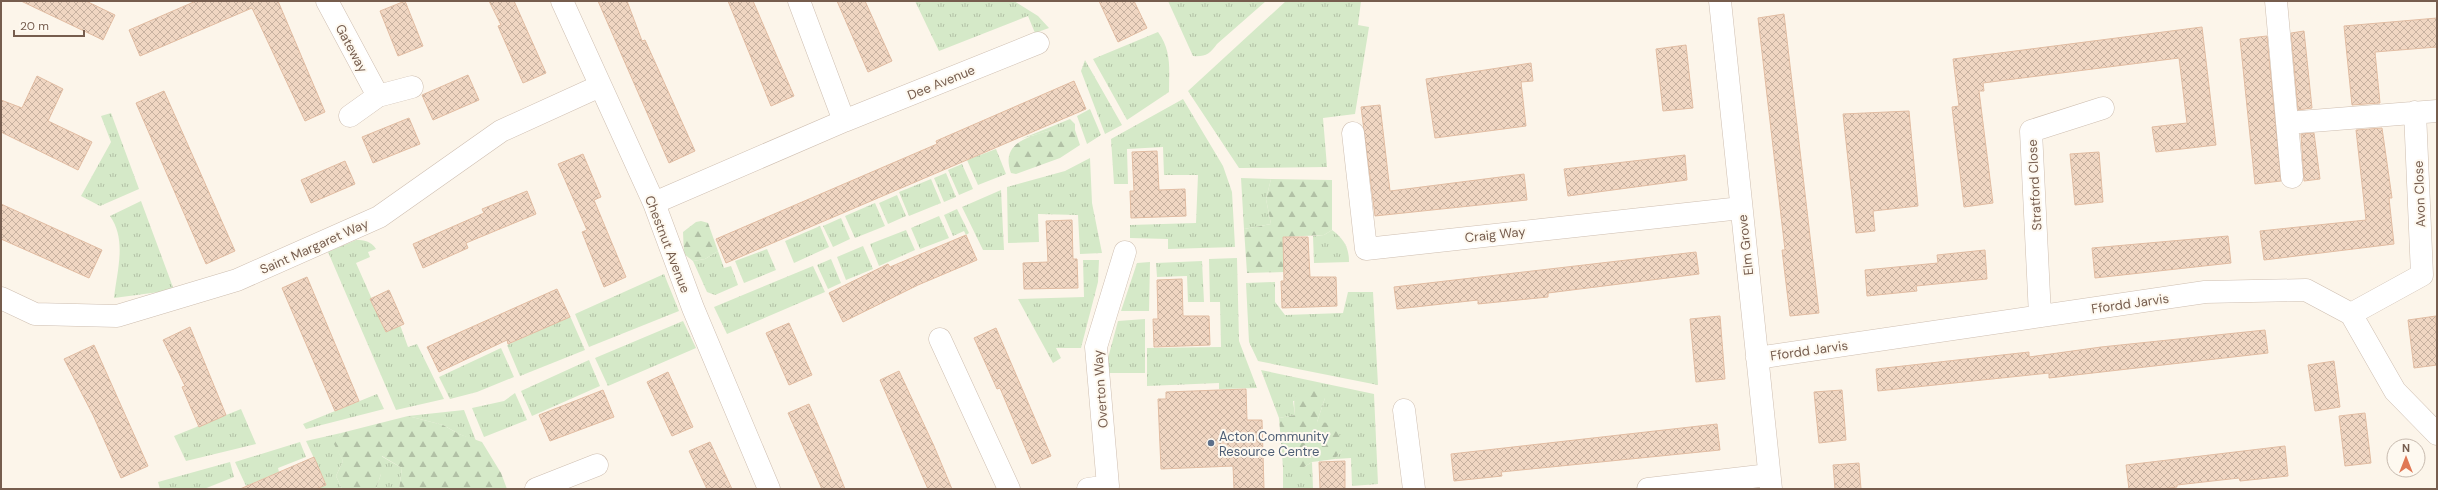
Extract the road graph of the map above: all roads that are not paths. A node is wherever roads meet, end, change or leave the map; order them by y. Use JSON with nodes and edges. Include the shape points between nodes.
{"nodes":[{"id":1,"x":327,"y":1,"type":"edge"},
{"id":2,"x":562,"y":1,"type":"edge"},
{"id":3,"x":799,"y":1,"type":"edge"},
{"id":4,"x":1720,"y":1,"type":"edge"},
{"id":5,"x":2276,"y":1,"type":"edge"},
{"id":6,"x":1038,"y":43,"type":"dead end"},
{"id":7,"x":600,"y":86,"type":"junction"},
{"id":8,"x":412,"y":87,"type":"dead end"},
{"id":9,"x":378,"y":96,"type":"junction"},
{"id":10,"x":2103,"y":108,"type":"dead end"},
{"id":11,"x":2437,"y":111,"type":"edge"},
{"id":12,"x":2415,"y":112,"type":"junction"},
{"id":13,"x":350,"y":116,"type":"dead end"},
{"id":14,"x":844,"y":122,"type":"junction"},
{"id":15,"x":2287,"y":123,"type":"junction"},
{"id":16,"x":1353,"y":133,"type":"dead end"},
{"id":17,"x":2292,"y":177,"type":"dead end"},
{"id":18,"x":654,"y":203,"type":"junction"},
{"id":19,"x":1741,"y":208,"type":"junction"},
{"id":20,"x":1125,"y":252,"type":"dead end"},
{"id":21,"x":2429,"y":276,"type":"edge"},
{"id":22,"x":1,"y":298,"type":"edge"},
{"id":23,"x":2351,"y":314,"type":"junction"},
{"id":24,"x":2040,"y":316,"type":"junction"},
{"id":25,"x":940,"y":339,"type":"dead end"},
{"id":26,"x":1757,"y":358,"type":"junction"},
{"id":27,"x":1404,"y":410,"type":"dead end"},
{"id":28,"x":2437,"y":434,"type":"edge"},
{"id":29,"x":598,"y":465,"type":"dead end"},
{"id":30,"x":1770,"y":482,"type":"edge"},
{"id":31,"x":559,"y":485,"type":"edge"},
{"id":32,"x":536,"y":489,"type":"edge"},
{"id":33,"x":769,"y":489,"type":"edge"},
{"id":34,"x":1009,"y":489,"type":"edge"},
{"id":35,"x":1088,"y":489,"type":"edge"},
{"id":36,"x":1414,"y":489,"type":"edge"},
{"id":37,"x":1648,"y":489,"type":"edge"}],
"edges":[{"from":1,"to":9,"type":"street","name":"Gateway"},
{"from":2,"to":7,"type":"street","name":"Chestnut Avenue"},
{"from":3,"to":14,"type":"street"},
{"from":4,"to":19,"type":"street","name":"Elm Grove"},
{"from":5,"to":15,"type":"street"},
{"from":6,"to":14,"type":"street","name":"Dee Avenue"},
{"from":7,"to":18,"type":"street","name":"Chestnut Avenue"},
{"from":7,"to":22,"type":"street","name":"Saint Margaret Way","via":[[501,131],[379,217],[237,280],[117,316],[35,314]]},
{"from":8,"to":9,"type":"street"},
{"from":9,"to":13,"type":"street"},
{"from":10,"to":24,"type":"street","name":"Stratford Close","via":[[2031,131]]},
{"from":11,"to":12,"type":"street"},
{"from":12,"to":15,"type":"street"},
{"from":12,"to":21,"type":"street","name":"Avon Close"},
{"from":14,"to":18,"type":"street","name":"Dee Avenue"},
{"from":15,"to":17,"type":"street"},
{"from":16,"to":19,"type":"street","name":"Craig Way","via":[[1366,249]]},
{"from":18,"to":33,"type":"street","name":"Chestnut Avenue","via":[[692,308]]},
{"from":19,"to":26,"type":"street","name":"Elm Grove"},
{"from":20,"to":35,"type":"street","name":"Overton Way","via":[[1096,347],[1108,486]]},
{"from":21,"to":23,"type":"street","name":"Avon Close"},
{"from":23,"to":24,"type":"street","name":"Ffordd Jarvis","via":[[2306,290],[2205,292]]},
{"from":23,"to":28,"type":"street","via":[[2395,390]]},
{"from":24,"to":26,"type":"street","name":"Ffordd Jarvis"},
{"from":25,"to":34,"type":"street"},
{"from":26,"to":30,"type":"street","name":"Elm Grove"},
{"from":27,"to":36,"type":"street"},
{"from":29,"to":31,"type":"street"},
{"from":30,"to":37,"type":"street"},
{"from":31,"to":32,"type":"street"}]}
